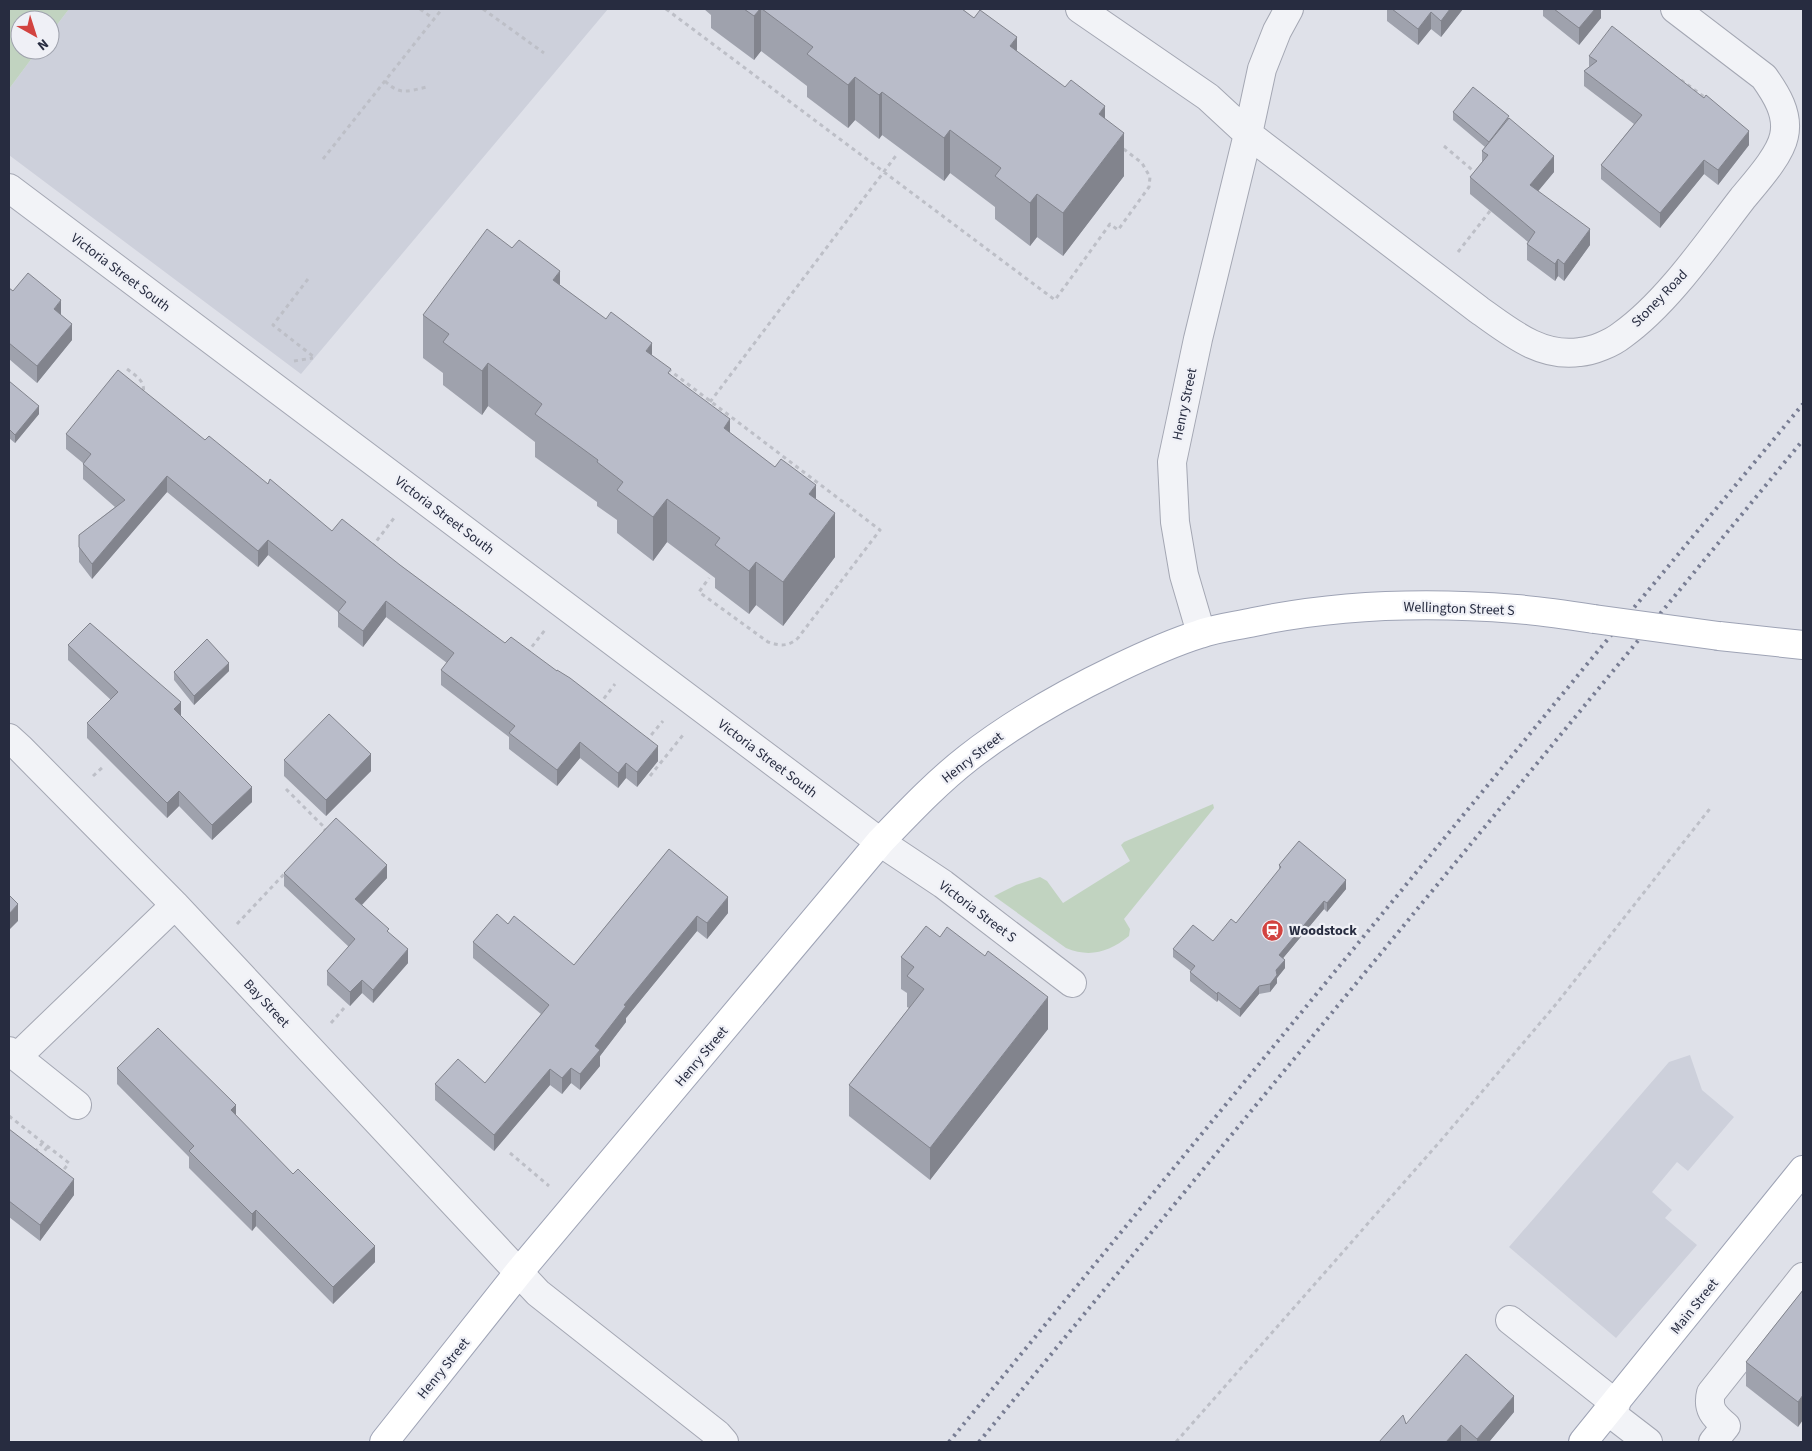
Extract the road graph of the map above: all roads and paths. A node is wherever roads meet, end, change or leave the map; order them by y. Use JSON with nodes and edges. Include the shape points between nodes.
{"nodes":[{"id":1,"x":420,"y":9,"type":"edge"},
{"id":2,"x":442,"y":9,"type":"edge"},
{"id":3,"x":484,"y":9,"type":"edge"},
{"id":4,"x":666,"y":9,"type":"edge"},
{"id":5,"x":1080,"y":9,"type":"edge"},
{"id":6,"x":1288,"y":9,"type":"edge"},
{"id":7,"x":1675,"y":9,"type":"edge"},
{"id":8,"x":434,"y":19,"type":"junction"},
{"id":9,"x":544,"y":53,"type":"dead end"},
{"id":10,"x":1681,"y":80,"type":"edge"},
{"id":11,"x":385,"y":81,"type":"junction"},
{"id":12,"x":427,"y":87,"type":"dead end"},
{"id":13,"x":1711,"y":102,"type":"edge"},
{"id":14,"x":1248,"y":134,"type":"junction"},
{"id":15,"x":1114,"y":141,"type":"edge"},
{"id":16,"x":1444,"y":146,"type":"dead end"},
{"id":17,"x":898,"y":153,"type":"dead end"},
{"id":18,"x":323,"y":159,"type":"dead end"},
{"id":19,"x":884,"y":172,"type":"junction"},
{"id":20,"x":1481,"y":177,"type":"edge"},
{"id":21,"x":9,"y":188,"type":"edge"},
{"id":22,"x":1490,"y":212,"type":"edge"},
{"id":23,"x":1453,"y":259,"type":"dead end"},
{"id":24,"x":308,"y":279,"type":"dead end"},
{"id":25,"x":314,"y":357,"type":"dead end"},
{"id":26,"x":663,"y":365,"type":"edge"},
{"id":27,"x":127,"y":369,"type":"dead end"},
{"id":28,"x":142,"y":397,"type":"edge"},
{"id":29,"x":711,"y":401,"type":"junction"},
{"id":30,"x":706,"y":408,"type":"edge"},
{"id":31,"x":394,"y":518,"type":"dead end"},
{"id":32,"x":376,"y":553,"type":"edge"},
{"id":33,"x":709,"y":578,"type":"edge"},
{"id":34,"x":550,"y":623,"type":"dead end"},
{"id":35,"x":1200,"y":633,"type":"junction"},
{"id":36,"x":1803,"y":645,"type":"edge"},
{"id":37,"x":524,"y":657,"type":"edge"},
{"id":38,"x":621,"y":677,"type":"dead end"},
{"id":39,"x":597,"y":708,"type":"edge"},
{"id":40,"x":665,"y":718,"type":"dead end"},
{"id":41,"x":684,"y":735,"type":"dead end"},
{"id":42,"x":9,"y":738,"type":"edge"},
{"id":43,"x":646,"y":741,"type":"edge"},
{"id":44,"x":104,"y":766,"type":"dead end"},
{"id":45,"x":650,"y":776,"type":"edge"},
{"id":46,"x":90,"y":778,"type":"dead end"},
{"id":47,"x":286,"y":789,"type":"dead end"},
{"id":48,"x":1712,"y":806,"type":"dead end"},
{"id":49,"x":319,"y":836,"type":"edge"},
{"id":50,"x":880,"y":842,"type":"junction"},
{"id":51,"x":287,"y":871,"type":"edge"},
{"id":52,"x":175,"y":905,"type":"junction"},
{"id":53,"x":234,"y":927,"type":"dead end"},
{"id":54,"x":1072,"y":983,"type":"dead end"},
{"id":55,"x":344,"y":1008,"type":"dead end"},
{"id":56,"x":329,"y":1025,"type":"dead end"},
{"id":57,"x":13,"y":1054,"type":"edge"},
{"id":58,"x":77,"y":1105,"type":"dead end"},
{"id":59,"x":9,"y":1116,"type":"edge"},
{"id":60,"x":43,"y":1142,"type":"junction"},
{"id":61,"x":48,"y":1146,"type":"junction"},
{"id":62,"x":510,"y":1153,"type":"dead end"},
{"id":63,"x":32,"y":1157,"type":"edge"},
{"id":64,"x":39,"y":1159,"type":"edge"},
{"id":65,"x":1803,"y":1170,"type":"edge"},
{"id":66,"x":58,"y":1177,"type":"edge"},
{"id":67,"x":552,"y":1189,"type":"dead end"},
{"id":68,"x":520,"y":1272,"type":"junction"},
{"id":69,"x":1803,"y":1277,"type":"edge"},
{"id":70,"x":1510,"y":1320,"type":"dead end"},
{"id":71,"x":1612,"y":1408,"type":"junction"},
{"id":72,"x":384,"y":1442,"type":"edge"},
{"id":73,"x":724,"y":1442,"type":"edge"},
{"id":74,"x":1176,"y":1442,"type":"edge"},
{"id":75,"x":1583,"y":1442,"type":"edge"},
{"id":76,"x":1648,"y":1442,"type":"edge"},
{"id":77,"x":1713,"y":1442,"type":"edge"}],
"edges":[{"from":1,"to":8,"type":"path"},
{"from":2,"to":8,"type":"path"},
{"from":3,"to":9,"type":"path"},
{"from":4,"to":19,"type":"path"},
{"from":5,"to":14,"type":"street","name":"Stoney Road","via":[[1208,97]]},
{"from":6,"to":14,"type":"street","name":"Henry Street","via":[[1262,69]]},
{"from":7,"to":14,"type":"street","name":"Stoney Road","via":[[1764,77],[1782,108],[1784,137],[1772,160],[1695,260],[1649,312],[1621,337],[1582,352],[1559,353],[1512,334]]},
{"from":8,"to":11,"type":"path"},
{"from":10,"to":13,"type":"path"},
{"from":11,"to":12,"type":"path","via":[[401,92]]},
{"from":11,"to":18,"type":"path"},
{"from":14,"to":35,"type":"street","name":"Henry Street","via":[[1198,338],[1172,462],[1175,522],[1184,575]]},
{"from":15,"to":19,"type":"path","via":[[1142,163],[1150,177],[1149,187],[1118,230],[1110,224],[1055,300]]},
{"from":16,"to":20,"type":"path"},
{"from":17,"to":19,"type":"path"},
{"from":19,"to":29,"type":"path"},
{"from":21,"to":50,"type":"street","name":"Victoria Street South"},
{"from":22,"to":23,"type":"path"},
{"from":24,"to":25,"type":"path","via":[[273,325]]},
{"from":26,"to":29,"type":"path"},
{"from":27,"to":28,"type":"path","via":[[142,381]]},
{"from":29,"to":30,"type":"path"},
{"from":29,"to":33,"type":"path","via":[[880,530],[798,638],[789,644],[779,646],[768,642],[700,592]]},
{"from":31,"to":32,"type":"path","via":[[371,548]]},
{"from":34,"to":37,"type":"path"},
{"from":35,"to":36,"type":"main road","name":"Wellington Street S","bridge":true,"via":[[1338,608],[1438,606],[1516,609]]},
{"from":35,"to":50,"type":"main road","name":"Henry Street","via":[[1081,685],[1011,727],[939,783]]},
{"from":38,"to":39,"type":"path"},
{"from":40,"to":43,"type":"path"},
{"from":41,"to":45,"type":"path"},
{"from":42,"to":52,"type":"street","name":"Bay Street"},
{"from":44,"to":46,"type":"path"},
{"from":47,"to":49,"type":"path","via":[[326,829]]},
{"from":48,"to":74,"type":"path","via":[[1557,1003],[1444,1138]]},
{"from":50,"to":54,"type":"street","name":"Victoria Street S","via":[[943,884]]},
{"from":50,"to":68,"type":"main road","name":"Henry Street"},
{"from":51,"to":53,"type":"path"},
{"from":52,"to":57,"type":"street"},
{"from":52,"to":68,"type":"street","name":"Bay Street"},
{"from":55,"to":56,"type":"path"},
{"from":57,"to":58,"type":"street"},
{"from":59,"to":60,"type":"path"},
{"from":60,"to":61,"type":"path"},
{"from":60,"to":63,"type":"path"},
{"from":61,"to":64,"type":"path"},
{"from":61,"to":66,"type":"path","via":[[69,1163]]},
{"from":62,"to":67,"type":"path"},
{"from":65,"to":71,"type":"main road","name":"Main Street"},
{"from":68,"to":72,"type":"main road","name":"Henry Street"},
{"from":68,"to":73,"type":"street","name":"Bay Street","via":[[538,1293]]},
{"from":69,"to":77,"type":"street","via":[[1711,1393],[1710,1408],[1726,1426]]},
{"from":70,"to":71,"type":"street"},
{"from":71,"to":75,"type":"main road","name":"Main Street"},
{"from":71,"to":76,"type":"street"}]}
